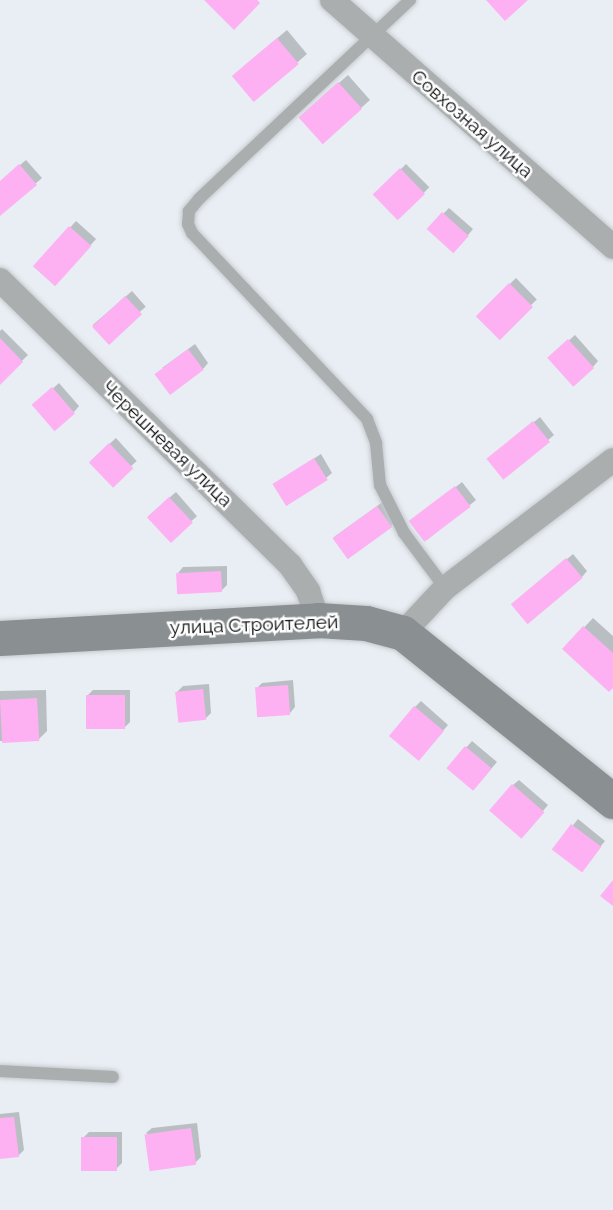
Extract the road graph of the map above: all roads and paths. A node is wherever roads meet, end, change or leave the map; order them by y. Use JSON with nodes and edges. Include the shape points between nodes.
{"nodes":[{"id":1,"x":332,"y":0,"type":"edge"},
{"id":2,"x":410,"y":0,"type":"edge"},
{"id":3,"x":370,"y":35,"type":"junction"},
{"id":4,"x":613,"y":247,"type":"edge"},
{"id":5,"x":0,"y":279,"type":"edge"},
{"id":6,"x":613,"y":460,"type":"edge"},
{"id":7,"x":445,"y":588,"type":"junction"},
{"id":8,"x":318,"y":620,"type":"junction"},
{"id":9,"x":402,"y":633,"type":"junction"},
{"id":10,"x":0,"y":638,"type":"edge"},
{"id":11,"x":613,"y":801,"type":"edge"},
{"id":12,"x":0,"y":1071,"type":"edge"},
{"id":13,"x":113,"y":1077,"type":"dead end"}],
"edges":[{"from":1,"to":3,"type":"street","name":"Совхозная улица"},
{"from":2,"to":3,"type":"lane"},
{"from":3,"to":4,"type":"street","name":"Совхозная улица"},
{"from":3,"to":7,"type":"lane","via":[[199,199],[189,211],[188,224],[367,419],[376,443],[380,485],[404,533]]},
{"from":5,"to":8,"type":"street","name":"Черешневая улица","via":[[290,565],[308,590]]},
{"from":6,"to":7,"type":"street"},
{"from":7,"to":9,"type":"street"},
{"from":8,"to":9,"type":"street","name":"улица Строителей"},
{"from":8,"to":10,"type":"street","name":"улица Строителей"},
{"from":9,"to":11,"type":"street"},
{"from":12,"to":13,"type":"lane"}]}
